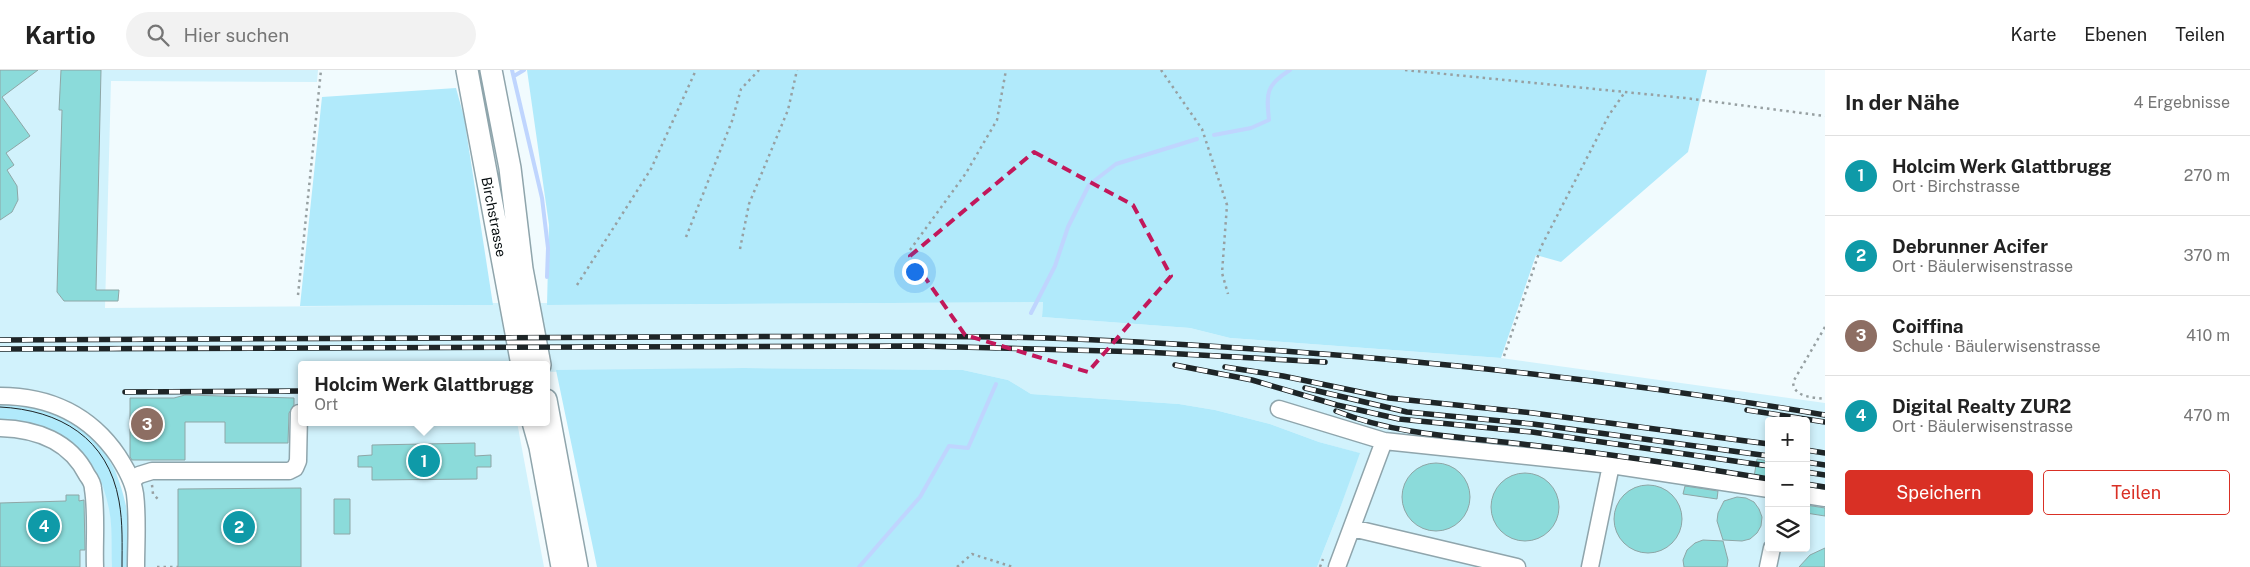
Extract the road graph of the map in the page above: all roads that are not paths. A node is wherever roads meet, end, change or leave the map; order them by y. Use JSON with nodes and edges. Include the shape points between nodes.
{"nodes":[{"id":1,"x":467,"y":70,"type":"edge"},
{"id":2,"x":491,"y":70,"type":"edge"},
{"id":3,"x":521,"y":361,"type":"edge"},
{"id":4,"x":539,"y":361,"type":"edge"},
{"id":5,"x":0,"y":396,"type":"edge"},
{"id":6,"x":1279,"y":409,"type":"dead end"},
{"id":7,"x":550,"y":422,"type":"edge"},
{"id":8,"x":299,"y":426,"type":"edge"},
{"id":9,"x":533,"y":426,"type":"edge"},
{"id":10,"x":534,"y":426,"type":"edge"},
{"id":11,"x":0,"y":428,"type":"edge"},
{"id":12,"x":1384,"y":440,"type":"junction"},
{"id":13,"x":1612,"y":465,"type":"junction"},
{"id":14,"x":132,"y":481,"type":"junction"},
{"id":15,"x":1765,"y":488,"type":"edge"},
{"id":16,"x":1810,"y":496,"type":"edge"},
{"id":17,"x":1825,"y":498,"type":"edge"},
{"id":18,"x":1352,"y":528,"type":"junction"},
{"id":19,"x":1771,"y":552,"type":"edge"},
{"id":20,"x":1496,"y":565,"type":"edge"},
{"id":21,"x":95,"y":567,"type":"edge"},
{"id":22,"x":136,"y":567,"type":"edge"},
{"id":23,"x":550,"y":567,"type":"edge"},
{"id":24,"x":562,"y":567,"type":"edge"},
{"id":25,"x":577,"y":567,"type":"edge"},
{"id":26,"x":1337,"y":567,"type":"edge"},
{"id":27,"x":1517,"y":567,"type":"edge"},
{"id":28,"x":1590,"y":567,"type":"edge"},
{"id":29,"x":1768,"y":567,"type":"edge"}],
"edges":[{"from":1,"to":3,"type":"main road","name":"Birchstrasse"},
{"from":2,"to":4,"type":"main road","name":"Birchstrasse","via":[[510,168],[522,270]]},
{"from":5,"to":14,"type":"street","via":[[32,398],[57,405],[89,423],[108,442]]},
{"from":6,"to":12,"type":"street"},
{"from":7,"to":25,"type":"main road"},
{"from":8,"to":14,"type":"street","via":[[298,461],[289,471],[152,471]]},
{"from":9,"to":23,"type":"main road","via":[[541,518]]},
{"from":10,"to":24,"type":"main road"},
{"from":11,"to":21,"type":"street","via":[[22,428],[43,435],[68,449],[84,468],[93,487]]},
{"from":12,"to":13,"type":"street"},
{"from":12,"to":18,"type":"street"},
{"from":13,"to":15,"type":"street"},
{"from":13,"to":28,"type":"street"},
{"from":14,"to":22,"type":"street"},
{"from":16,"to":17,"type":"street"},
{"from":18,"to":20,"type":"street"},
{"from":18,"to":26,"type":"street"},
{"from":19,"to":29,"type":"street"},
{"from":20,"to":27,"type":"street"}]}
